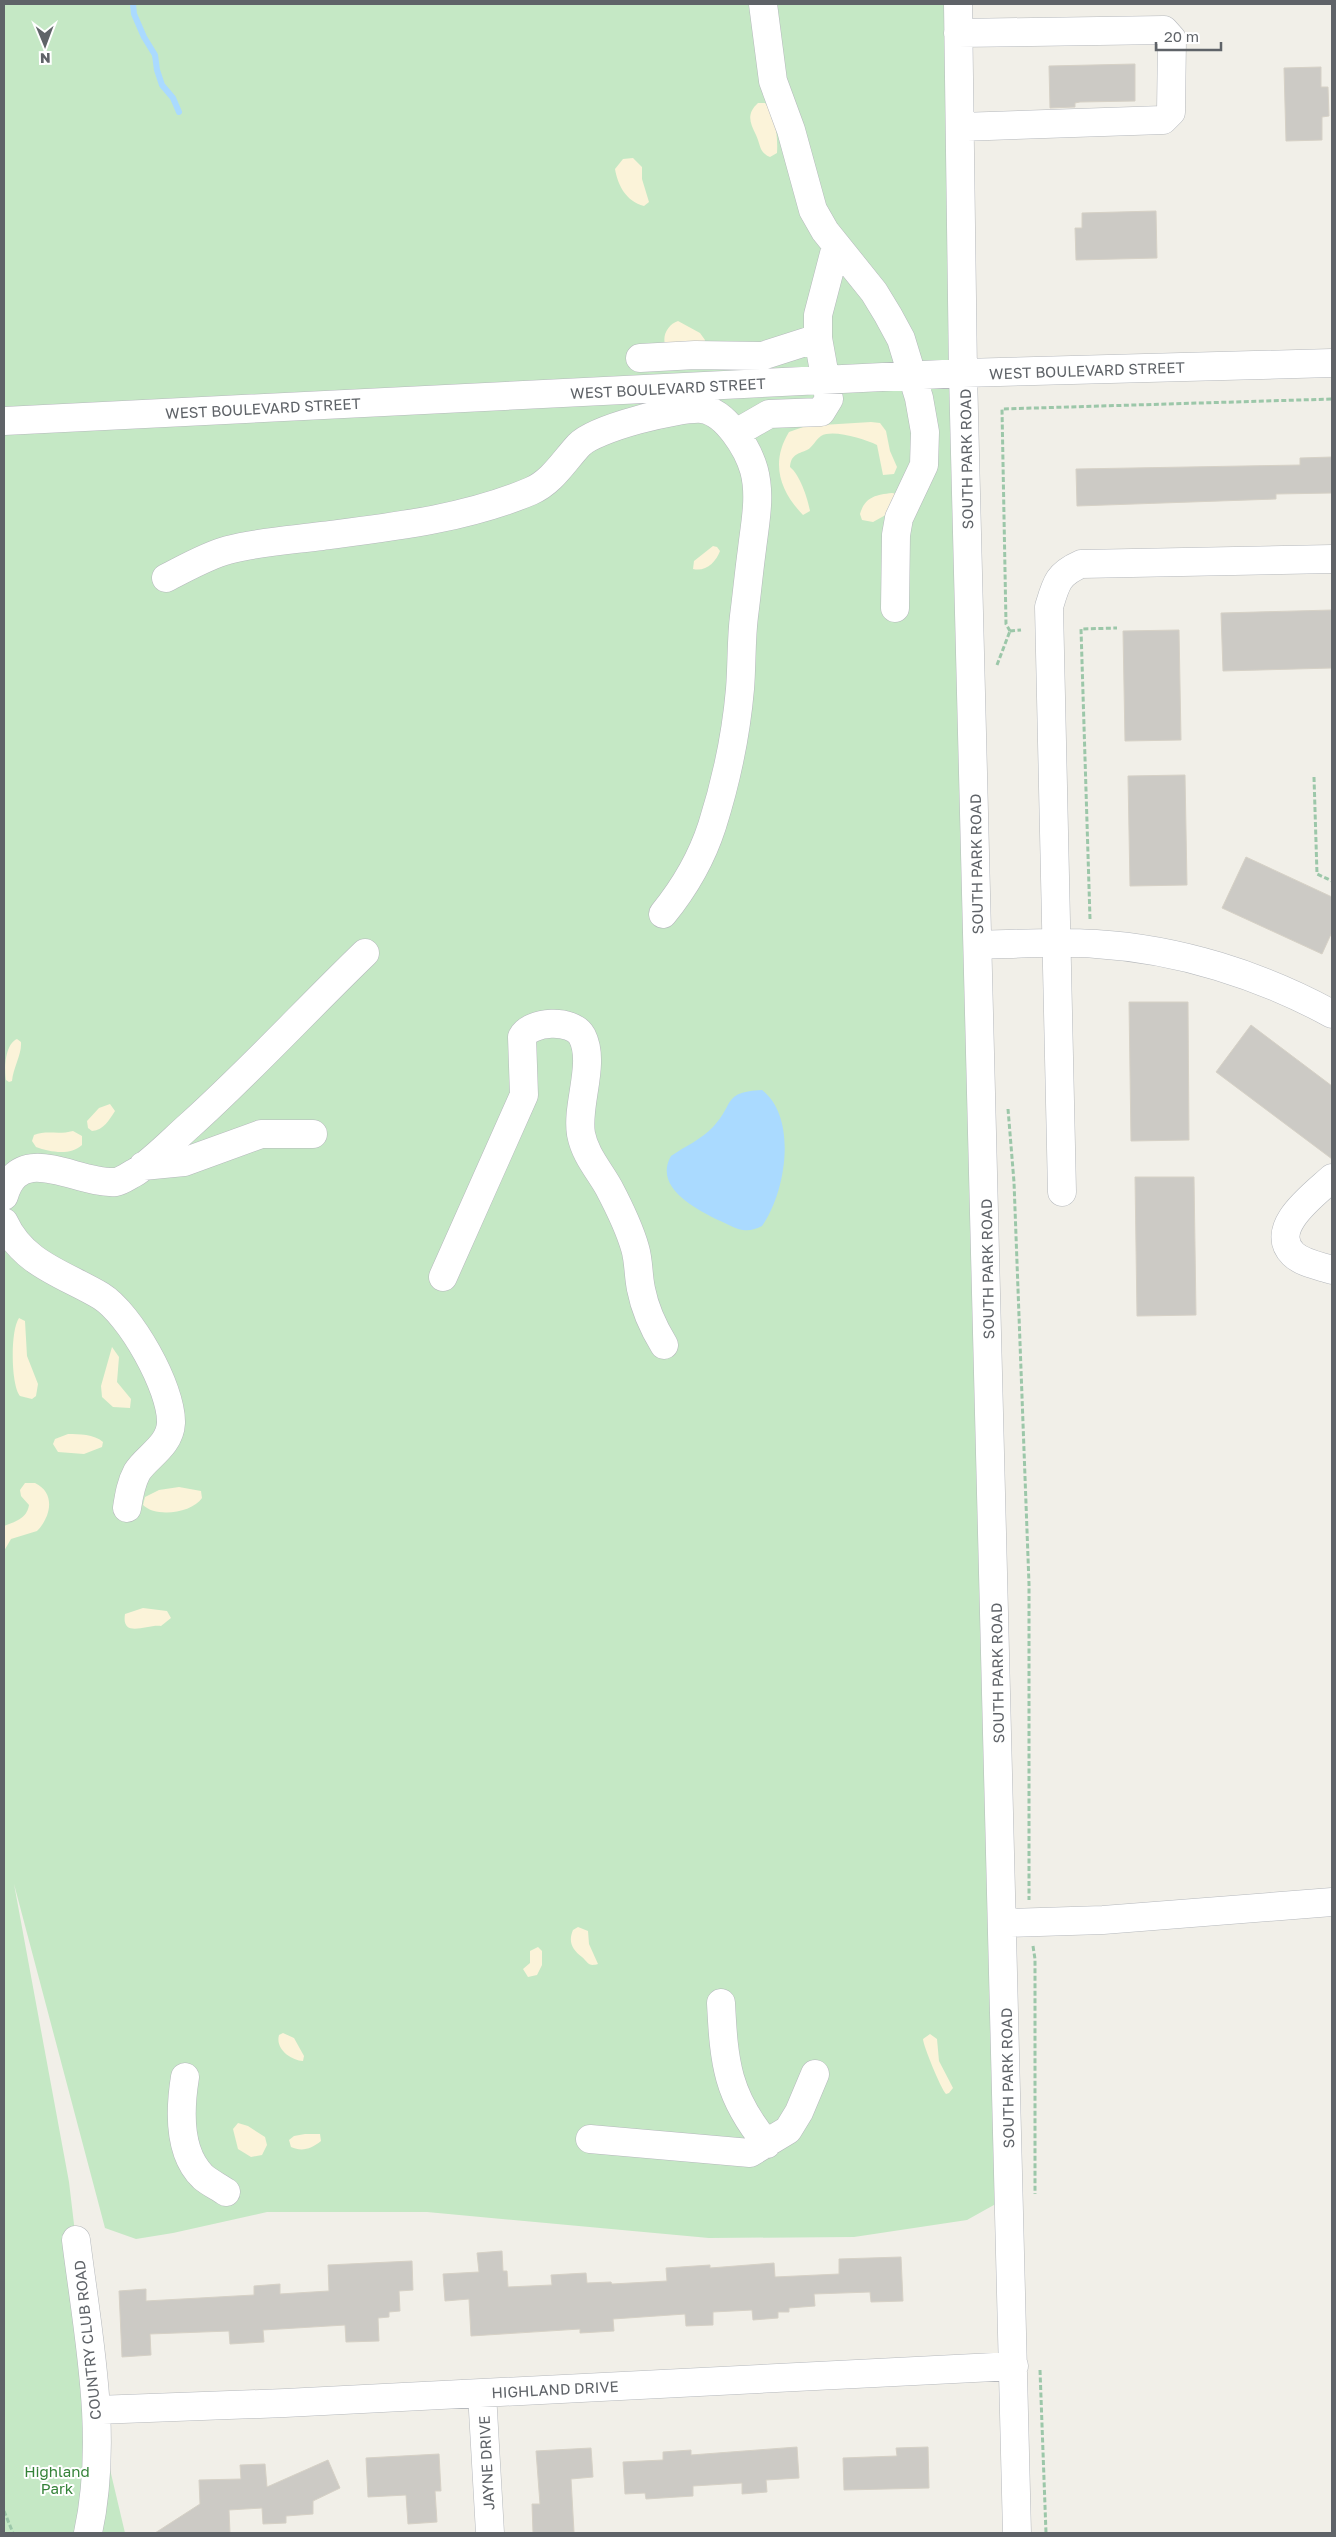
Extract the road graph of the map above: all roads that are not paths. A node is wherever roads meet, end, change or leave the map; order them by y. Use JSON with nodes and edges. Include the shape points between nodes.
{"nodes":[{"id":1,"x":763,"y":4,"type":"edge"},
{"id":2,"x":958,"y":4,"type":"edge"},
{"id":3,"x":958,"y":33,"type":"junction"},
{"id":4,"x":960,"y":127,"type":"junction"},
{"id":5,"x":836,"y":246,"type":"junction"},
{"id":6,"x":818,"y":338,"type":"junction"},
{"id":7,"x":640,"y":358,"type":"dead end"},
{"id":8,"x":1332,"y":363,"type":"edge"},
{"id":9,"x":964,"y":373,"type":"junction"},
{"id":10,"x":911,"y":376,"type":"junction"},
{"id":11,"x":826,"y":380,"type":"junction"},
{"id":12,"x":4,"y":421,"type":"edge"},
{"id":13,"x":736,"y":434,"type":"junction"},
{"id":14,"x":1332,"y":559,"type":"edge"},
{"id":15,"x":166,"y":578,"type":"dead end"},
{"id":16,"x":895,"y":608,"type":"dead end"},
{"id":17,"x":663,"y":914,"type":"dead end"},
{"id":18,"x":1055,"y":944,"type":"junction"},
{"id":19,"x":978,"y":945,"type":"junction"},
{"id":20,"x":365,"y":952,"type":"dead end"},
{"id":21,"x":1332,"y":1014,"type":"edge"},
{"id":22,"x":313,"y":1134,"type":"dead end"},
{"id":23,"x":143,"y":1166,"type":"junction"},
{"id":24,"x":1332,"y":1178,"type":"edge"},
{"id":25,"x":1062,"y":1192,"type":"dead end"},
{"id":26,"x":4,"y":1196,"type":"edge"},
{"id":27,"x":4,"y":1222,"type":"edge"},
{"id":28,"x":1332,"y":1270,"type":"edge"},
{"id":29,"x":443,"y":1277,"type":"dead end"},
{"id":30,"x":664,"y":1345,"type":"dead end"},
{"id":31,"x":127,"y":1508,"type":"dead end"},
{"id":32,"x":1332,"y":1902,"type":"edge"},
{"id":33,"x":1017,"y":1922,"type":"junction"},
{"id":34,"x":721,"y":2003,"type":"dead end"},
{"id":35,"x":815,"y":2074,"type":"dead end"},
{"id":36,"x":185,"y":2077,"type":"dead end"},
{"id":37,"x":590,"y":2140,"type":"dead end"},
{"id":38,"x":767,"y":2144,"type":"junction"},
{"id":39,"x":226,"y":2192,"type":"dead end"},
{"id":40,"x":76,"y":2240,"type":"dead end"},
{"id":41,"x":1027,"y":2366,"type":"junction"},
{"id":42,"x":482,"y":2393,"type":"junction"},
{"id":43,"x":96,"y":2410,"type":"junction"},
{"id":44,"x":95,"y":2501,"type":"junction"},
{"id":45,"x":88,"y":2533,"type":"edge"},
{"id":46,"x":102,"y":2533,"type":"edge"},
{"id":47,"x":490,"y":2533,"type":"edge"},
{"id":48,"x":1017,"y":2533,"type":"edge"}],
"edges":[{"from":1,"to":5,"type":"street","via":[[768,59],[778,99],[791,130],[813,210]]},
{"from":2,"to":3,"type":"street","name":"SOUTH PARK ROAD"},
{"from":3,"to":4,"type":"street","name":"SOUTH PARK ROAD"},
{"from":3,"to":4,"type":"street","via":[[1164,30],[1172,39],[1172,112],[1163,120]]},
{"from":4,"to":9,"type":"street","name":"SOUTH PARK ROAD"},
{"from":5,"to":6,"type":"street","via":[[818,316]]},
{"from":5,"to":10,"type":"street","via":[[874,292],[888,315],[901,339]]},
{"from":6,"to":7,"type":"street","via":[[762,356]]},
{"from":6,"to":11,"type":"street"},
{"from":8,"to":9,"type":"street","name":"WEST BOULEVARD STREET"},
{"from":9,"to":10,"type":"street","name":"WEST BOULEVARD STREET"},
{"from":9,"to":19,"type":"street","name":"SOUTH PARK ROAD"},
{"from":10,"to":11,"type":"street","name":"WEST BOULEVARD STREET"},
{"from":10,"to":16,"type":"street","via":[[925,432],[924,465],[899,518]]},
{"from":11,"to":12,"type":"street","name":"WEST BOULEVARD STREET"},
{"from":11,"to":13,"type":"street","via":[[829,399],[821,412],[769,414]]},
{"from":13,"to":15,"type":"street","via":[[718,414],[701,409],[634,421],[602,430],[581,443],[568,461],[533,490],[421,523],[226,551]]},
{"from":13,"to":17,"type":"street","via":[[754,469],[757,491],[735,731],[714,817],[698,863]]},
{"from":14,"to":18,"type":"street","via":[[1082,564],[1066,571],[1056,584],[1049,606]]},
{"from":18,"to":19,"type":"street"},
{"from":18,"to":21,"type":"street","via":[[1090,944],[1178,955],[1299,996]]},
{"from":18,"to":25,"type":"street"},
{"from":19,"to":33,"type":"street","name":"SOUTH PARK ROAD"},
{"from":20,"to":23,"type":"street","via":[[229,1090]]},
{"from":22,"to":23,"type":"street","via":[[261,1134],[184,1162]]},
{"from":23,"to":26,"type":"street","via":[[118,1182],[99,1182],[53,1168],[27,1168],[16,1174]]},
{"from":24,"to":28,"type":"street","via":[[1290,1220],[1286,1243],[1293,1254]]},
{"from":27,"to":31,"type":"street","via":[[12,1238],[27,1255],[50,1271],[103,1297],[123,1317],[165,1387],[171,1424],[155,1455],[138,1470],[130,1486]]},
{"from":29,"to":30,"type":"street","via":[[524,1095],[522,1037],[525,1031],[536,1026],[571,1026],[581,1034],[585,1045],[580,1115],[586,1152],[609,1188],[635,1247],[644,1304]]},
{"from":32,"to":33,"type":"street","via":[[1103,1920]]},
{"from":33,"to":41,"type":"street","name":"SOUTH PARK ROAD"},
{"from":34,"to":38,"type":"street","via":[[724,2056],[730,2081],[750,2124]]},
{"from":35,"to":38,"type":"street","via":[[788,2130]]},
{"from":36,"to":39,"type":"street","via":[[180,2110],[190,2158],[203,2176]]},
{"from":37,"to":38,"type":"street","via":[[750,2153]]},
{"from":40,"to":43,"type":"street","name":"COUNTRY CLUB ROAD"},
{"from":41,"to":42,"type":"street","name":"HIGHLAND DRIVE"},
{"from":41,"to":48,"type":"street","name":"SOUTH PARK ROAD"},
{"from":42,"to":43,"type":"street","name":"HIGHLAND DRIVE"},
{"from":42,"to":47,"type":"street","name":"JAYNE DRIVE"},
{"from":43,"to":44,"type":"street","name":"COUNTRY CLUB ROAD"},
{"from":44,"to":45,"type":"street","name":"COUNTRY CLUB ROAD"},
{"from":44,"to":46,"type":"street","name":"COUNTRY CLUB ROAD"}]}
